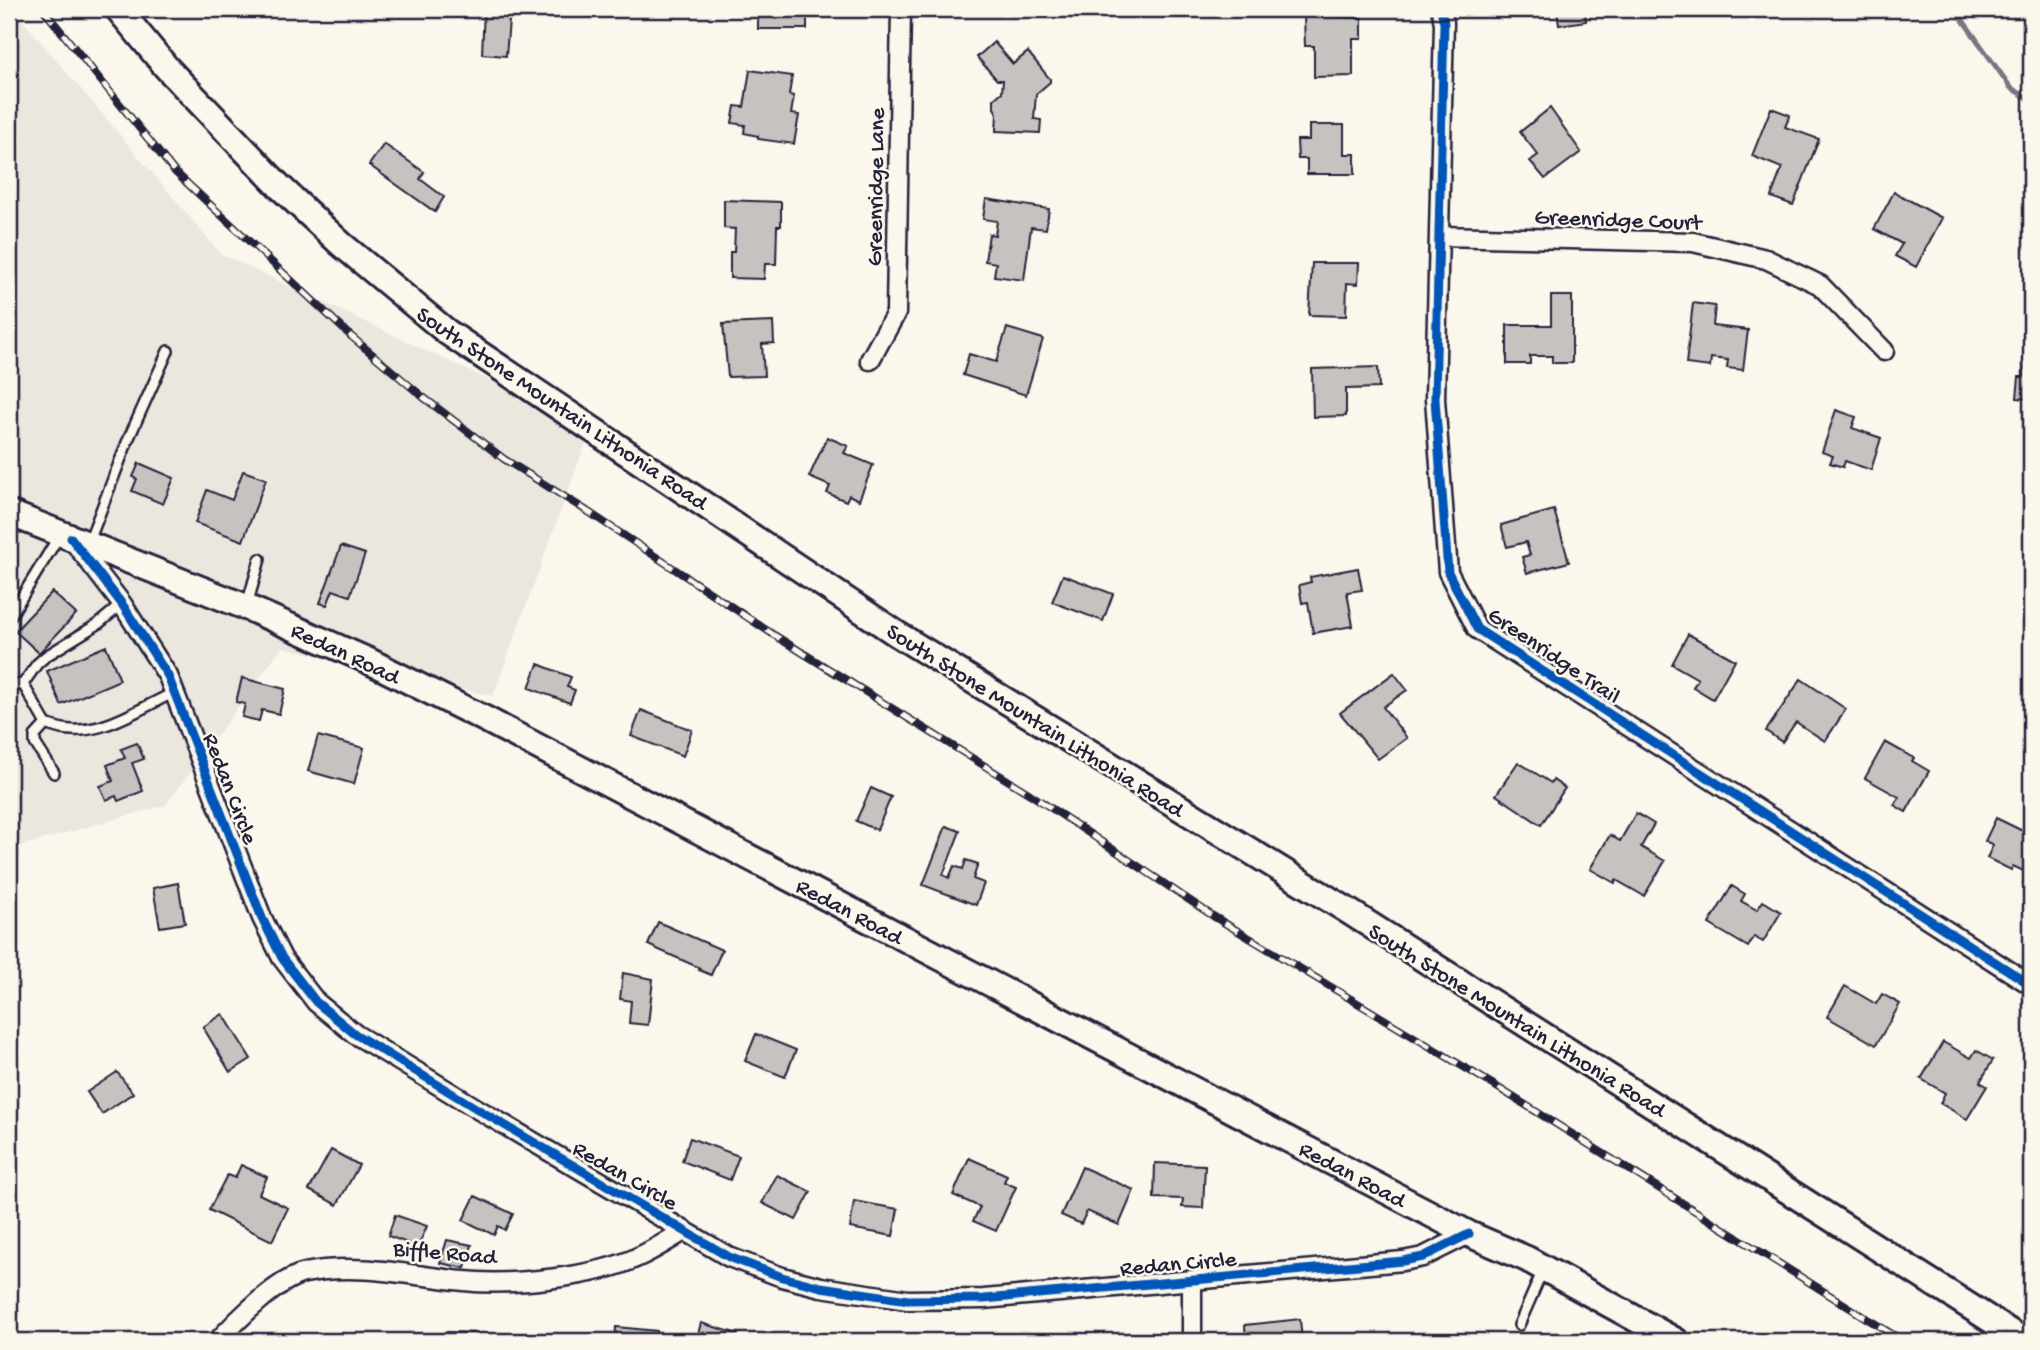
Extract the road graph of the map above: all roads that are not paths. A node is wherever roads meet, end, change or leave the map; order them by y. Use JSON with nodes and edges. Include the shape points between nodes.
{"nodes":[{"id":1,"x":118,"y":9,"type":"edge"},
{"id":2,"x":901,"y":9,"type":"edge"},
{"id":3,"x":1441,"y":9,"type":"edge"},
{"id":4,"x":1440,"y":236,"type":"junction"},
{"id":5,"x":168,"y":351,"type":"dead end"},
{"id":6,"x":1884,"y":351,"type":"dead end"},
{"id":7,"x":870,"y":360,"type":"dead end"},
{"id":8,"x":9,"y":513,"type":"edge"},
{"id":9,"x":73,"y":539,"type":"junction"},
{"id":10,"x":260,"y":559,"type":"dead end"},
{"id":11,"x":122,"y":604,"type":"junction"},
{"id":12,"x":247,"y":607,"type":"junction"},
{"id":13,"x":9,"y":618,"type":"edge"},
{"id":14,"x":23,"y":684,"type":"junction"},
{"id":15,"x":9,"y":686,"type":"edge"},
{"id":16,"x":175,"y":692,"type":"junction"},
{"id":17,"x":46,"y":724,"type":"junction"},
{"id":18,"x":54,"y":773,"type":"dead end"},
{"id":19,"x":2031,"y":985,"type":"edge"},
{"id":20,"x":684,"y":1231,"type":"junction"},
{"id":21,"x":1469,"y":1234,"type":"junction"},
{"id":22,"x":1544,"y":1268,"type":"junction"},
{"id":23,"x":1192,"y":1280,"type":"junction"},
{"id":24,"x":1519,"y":1325,"type":"dead end"},
{"id":25,"x":218,"y":1341,"type":"edge"},
{"id":26,"x":1192,"y":1341,"type":"edge"},
{"id":27,"x":1676,"y":1341,"type":"edge"},
{"id":28,"x":2024,"y":1341,"type":"edge"}],
"edges":[{"from":1,"to":28,"type":"main road","name":"South Stone Mountain Lithonia Road","via":[[175,77],[280,187],[447,332],[897,634],[1345,909]]},
{"from":2,"to":7,"type":"street","name":"Greenridge Lane","via":[[897,313]]},
{"from":3,"to":4,"type":"street","name":"Greenridge Trail"},
{"from":4,"to":6,"type":"street","name":"Greenridge Court","via":[[1693,242],[1766,260],[1820,285]]},
{"from":4,"to":19,"type":"street","name":"Greenridge Trail","via":[[1435,399],[1448,572],[1477,629]]},
{"from":5,"to":9,"type":"lane","via":[[128,440]]},
{"from":8,"to":9,"type":"main road","name":"Redan Road"},
{"from":9,"to":11,"type":"street","name":"Redan Circle"},
{"from":9,"to":12,"type":"main road","name":"Redan Road"},
{"from":9,"to":13,"type":"lane"},
{"from":10,"to":12,"type":"lane"},
{"from":11,"to":14,"type":"lane","via":[[46,656]]},
{"from":11,"to":16,"type":"street","name":"Redan Circle"},
{"from":12,"to":21,"type":"main road","name":"Redan Road","via":[[487,720]]},
{"from":14,"to":15,"type":"lane"},
{"from":14,"to":17,"type":"lane"},
{"from":16,"to":17,"type":"lane","via":[[110,725],[82,731]]},
{"from":16,"to":20,"type":"street","name":"Redan Circle","via":[[262,918],[282,958],[316,1002],[355,1034]]},
{"from":17,"to":18,"type":"lane","via":[[35,743]]},
{"from":20,"to":23,"type":"street","name":"Redan Circle","via":[[729,1256],[782,1277],[908,1300]]},
{"from":20,"to":25,"type":"street","name":"Biffle Road","via":[[636,1258],[586,1274],[469,1282],[364,1269],[303,1273],[257,1303]]},
{"from":21,"to":22,"type":"main road","name":"Redan Road"},
{"from":21,"to":23,"type":"street","name":"Redan Circle","via":[[1403,1261]]},
{"from":22,"to":24,"type":"lane"},
{"from":22,"to":27,"type":"main road","name":"Redan Road"},
{"from":23,"to":26,"type":"street"}]}
